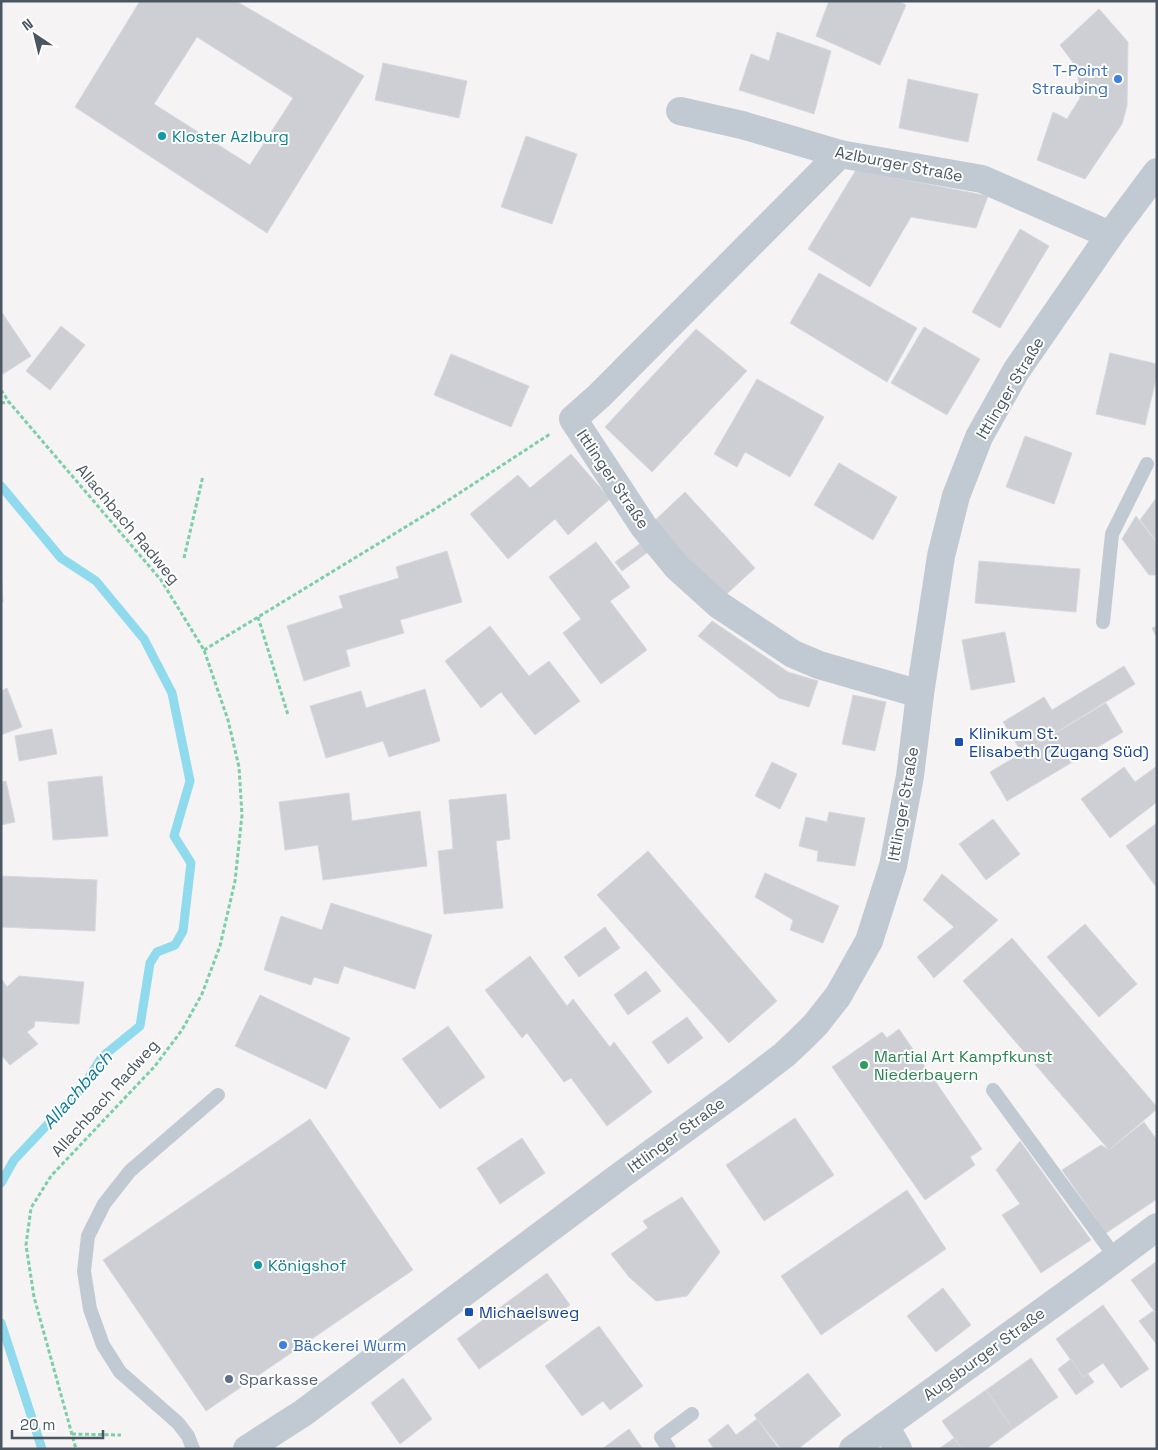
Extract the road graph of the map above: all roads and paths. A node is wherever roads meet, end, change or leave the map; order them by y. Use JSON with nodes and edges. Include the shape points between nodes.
{"nodes":[{"id":1,"x":680,"y":111,"type":"dead end"},
{"id":2,"x":840,"y":154,"type":"junction"},
{"id":3,"x":1157,"y":172,"type":"edge"},
{"id":4,"x":1110,"y":235,"type":"junction"},
{"id":5,"x":1,"y":390,"type":"edge"},
{"id":6,"x":9,"y":402,"type":"junction"},
{"id":7,"x":1,"y":403,"type":"edge"},
{"id":8,"x":573,"y":419,"type":"junction"},
{"id":9,"x":1147,"y":464,"type":"dead end"},
{"id":10,"x":203,"y":476,"type":"dead end"},
{"id":11,"x":184,"y":558,"type":"dead end"},
{"id":12,"x":258,"y":617,"type":"junction"},
{"id":13,"x":1103,"y":622,"type":"dead end"},
{"id":14,"x":204,"y":650,"type":"junction"},
{"id":15,"x":920,"y":694,"type":"junction"},
{"id":16,"x":288,"y":715,"type":"dead end"},
{"id":17,"x":993,"y":1090,"type":"dead end"},
{"id":18,"x":218,"y":1096,"type":"dead end"},
{"id":19,"x":1157,"y":1227,"type":"edge"},
{"id":20,"x":1116,"y":1258,"type":"junction"},
{"id":21,"x":692,"y":1414,"type":"dead end"},
{"id":22,"x":885,"y":1426,"type":"junction"},
{"id":23,"x":72,"y":1434,"type":"junction"},
{"id":24,"x":121,"y":1434,"type":"dead end"},
{"id":25,"x":76,"y":1449,"type":"edge"},
{"id":26,"x":193,"y":1449,"type":"edge"},
{"id":27,"x":247,"y":1449,"type":"edge"},
{"id":28,"x":669,"y":1449,"type":"edge"},
{"id":29,"x":853,"y":1449,"type":"edge"},
{"id":30,"x":898,"y":1449,"type":"edge"}],
"edges":[{"from":1,"to":2,"type":"street","name":"Azlburger Straße","via":[[742,125]]},
{"from":2,"to":4,"type":"street","name":"Azlburger Straße","via":[[982,179]]},
{"from":2,"to":8,"type":"street","name":"Ittlinger Straße"},
{"from":3,"to":4,"type":"street","name":"Ittlinger Straße"},
{"from":4,"to":15,"type":"street","name":"Ittlinger Straße","via":[[1016,371],[979,437],[956,496],[941,556]]},
{"from":5,"to":6,"type":"path","name":"Allachbach Radweg"},
{"from":6,"to":7,"type":"path"},
{"from":6,"to":14,"type":"path","name":"Allachbach Radweg","via":[[162,580]]},
{"from":8,"to":12,"type":"path","via":[[435,509]]},
{"from":8,"to":15,"type":"street","name":"Ittlinger Straße","via":[[644,527],[677,566],[719,605],[793,654],[819,665]]},
{"from":9,"to":13,"type":"lane","via":[[1112,534]]},
{"from":10,"to":11,"type":"path"},
{"from":12,"to":14,"type":"path"},
{"from":12,"to":16,"type":"path"},
{"from":14,"to":23,"type":"path","name":"Allachbach Radweg","via":[[228,720],[238,767],[242,815],[235,881],[220,946],[202,994],[182,1030],[155,1066],[51,1176],[31,1208],[26,1246],[34,1297]]},
{"from":15,"to":27,"type":"street","name":"Ittlinger Straße","via":[[910,776],[893,866],[869,941],[838,996],[816,1024],[784,1055],[303,1413]]},
{"from":17,"to":20,"type":"lane"},
{"from":18,"to":26,"type":"lane","via":[[130,1171],[104,1204],[88,1236],[84,1272],[90,1309],[103,1345],[120,1372],[178,1423]]},
{"from":19,"to":20,"type":"street","name":"Augsburger Straße"},
{"from":20,"to":22,"type":"street","name":"Augsburger Straße"},
{"from":21,"to":28,"type":"lane","via":[[661,1438]]},
{"from":22,"to":29,"type":"street","name":"Augsburger Straße"},
{"from":22,"to":30,"type":"street"},
{"from":23,"to":24,"type":"path"},
{"from":23,"to":25,"type":"path","name":"Allachbach Radweg"}]}
